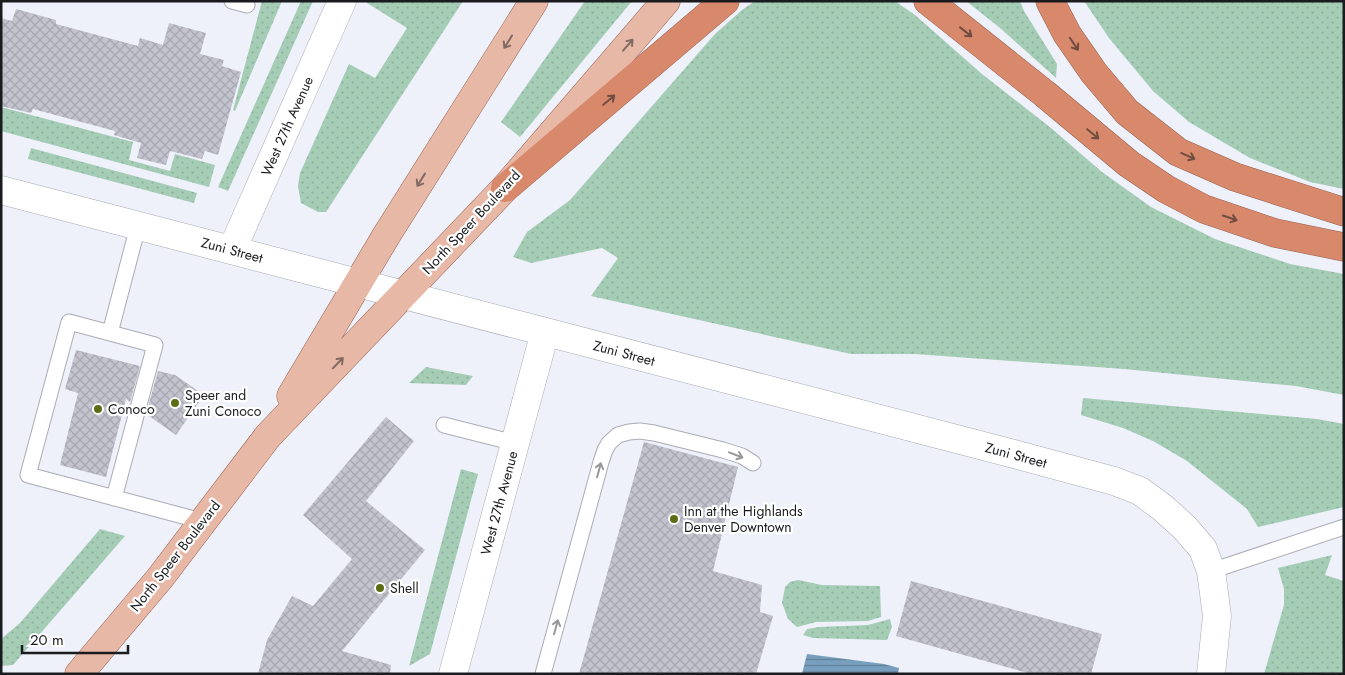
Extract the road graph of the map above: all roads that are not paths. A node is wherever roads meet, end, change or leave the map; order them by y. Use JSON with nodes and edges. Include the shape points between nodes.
{"nodes":[{"id":1,"x":342,"y":1,"type":"edge"},
{"id":2,"x":534,"y":1,"type":"edge"},
{"id":3,"x":666,"y":1,"type":"edge"},
{"id":4,"x":725,"y":1,"type":"edge"},
{"id":5,"x":928,"y":1,"type":"edge"},
{"id":6,"x":1050,"y":1,"type":"edge"},
{"id":7,"x":505,"y":188,"type":"junction"},
{"id":8,"x":1,"y":190,"type":"edge"},
{"id":9,"x":1344,"y":212,"type":"edge"},
{"id":10,"x":138,"y":226,"type":"junction"},
{"id":11,"x":1344,"y":246,"type":"edge"},
{"id":12,"x":232,"y":250,"type":"junction"},
{"id":13,"x":358,"y":283,"type":"junction"},
{"id":14,"x":403,"y":294,"type":"junction"},
{"id":15,"x":545,"y":332,"type":"junction"},
{"id":16,"x":110,"y":333,"type":"junction"},
{"id":17,"x":444,"y":424,"type":"dead end"},
{"id":18,"x":268,"y":436,"type":"junction"},
{"id":19,"x":515,"y":443,"type":"junction"},
{"id":20,"x":753,"y":463,"type":"dead end"},
{"id":21,"x":114,"y":498,"type":"junction"},
{"id":22,"x":202,"y":521,"type":"junction"},
{"id":23,"x":1344,"y":527,"type":"edge"},
{"id":24,"x":1211,"y":571,"type":"junction"},
{"id":25,"x":79,"y":674,"type":"edge"},
{"id":26,"x":453,"y":674,"type":"edge"},
{"id":27,"x":543,"y":674,"type":"edge"},
{"id":28,"x":1210,"y":674,"type":"edge"}],
"edges":[{"from":1,"to":12,"type":"street","name":"West 27th Avenue"},
{"from":2,"to":13,"type":"main road","name":"North Speer Boulevard","one_way":true},
{"from":7,"to":3,"type":"main road","name":"North Speer Boulevard","one_way":true},
{"from":7,"to":4,"type":"highway","one_way":true},
{"from":5,"to":11,"type":"highway","one_way":true,"via":[[1129,164],[1166,189],[1204,209],[1275,234]]},
{"from":6,"to":9,"type":"highway","one_way":true,"via":[[1067,34],[1094,73],[1127,112],[1178,152],[1235,177]]},
{"from":7,"to":14,"type":"main road","name":"North Speer Boulevard"},
{"from":8,"to":10,"type":"street","name":"Zuni Street"},
{"from":10,"to":12,"type":"street","name":"Zuni Street"},
{"from":10,"to":16,"type":"lane"},
{"from":12,"to":13,"type":"street","name":"Zuni Street"},
{"from":13,"to":14,"type":"street","name":"Zuni Street"},
{"from":13,"to":18,"type":"main road","name":"North Speer Boulevard"},
{"from":14,"to":15,"type":"street","name":"Zuni Street"},
{"from":18,"to":14,"type":"main road","name":"North Speer Boulevard","one_way":true},
{"from":15,"to":19,"type":"street","name":"West 27th Avenue"},
{"from":15,"to":24,"type":"street","name":"Zuni Street","via":[[1014,454],[1140,491],[1185,528],[1203,549]]},
{"from":16,"to":21,"type":"lane","via":[[155,345]]},
{"from":16,"to":21,"type":"lane","via":[[69,322],[28,475]]},
{"from":17,"to":19,"type":"lane"},
{"from":18,"to":22,"type":"main road","name":"North Speer Boulevard"},
{"from":19,"to":26,"type":"street","name":"West 27th Avenue"},
{"from":27,"to":20,"type":"lane","one_way":true,"via":[[609,443],[618,435],[640,431],[722,450]]},
{"from":21,"to":22,"type":"lane"},
{"from":22,"to":25,"type":"main road","name":"North Speer Boulevard","via":[[160,578]]},
{"from":23,"to":24,"type":"lane"},
{"from":24,"to":28,"type":"street","name":"Zuni Street","via":[[1217,616]]}]}
